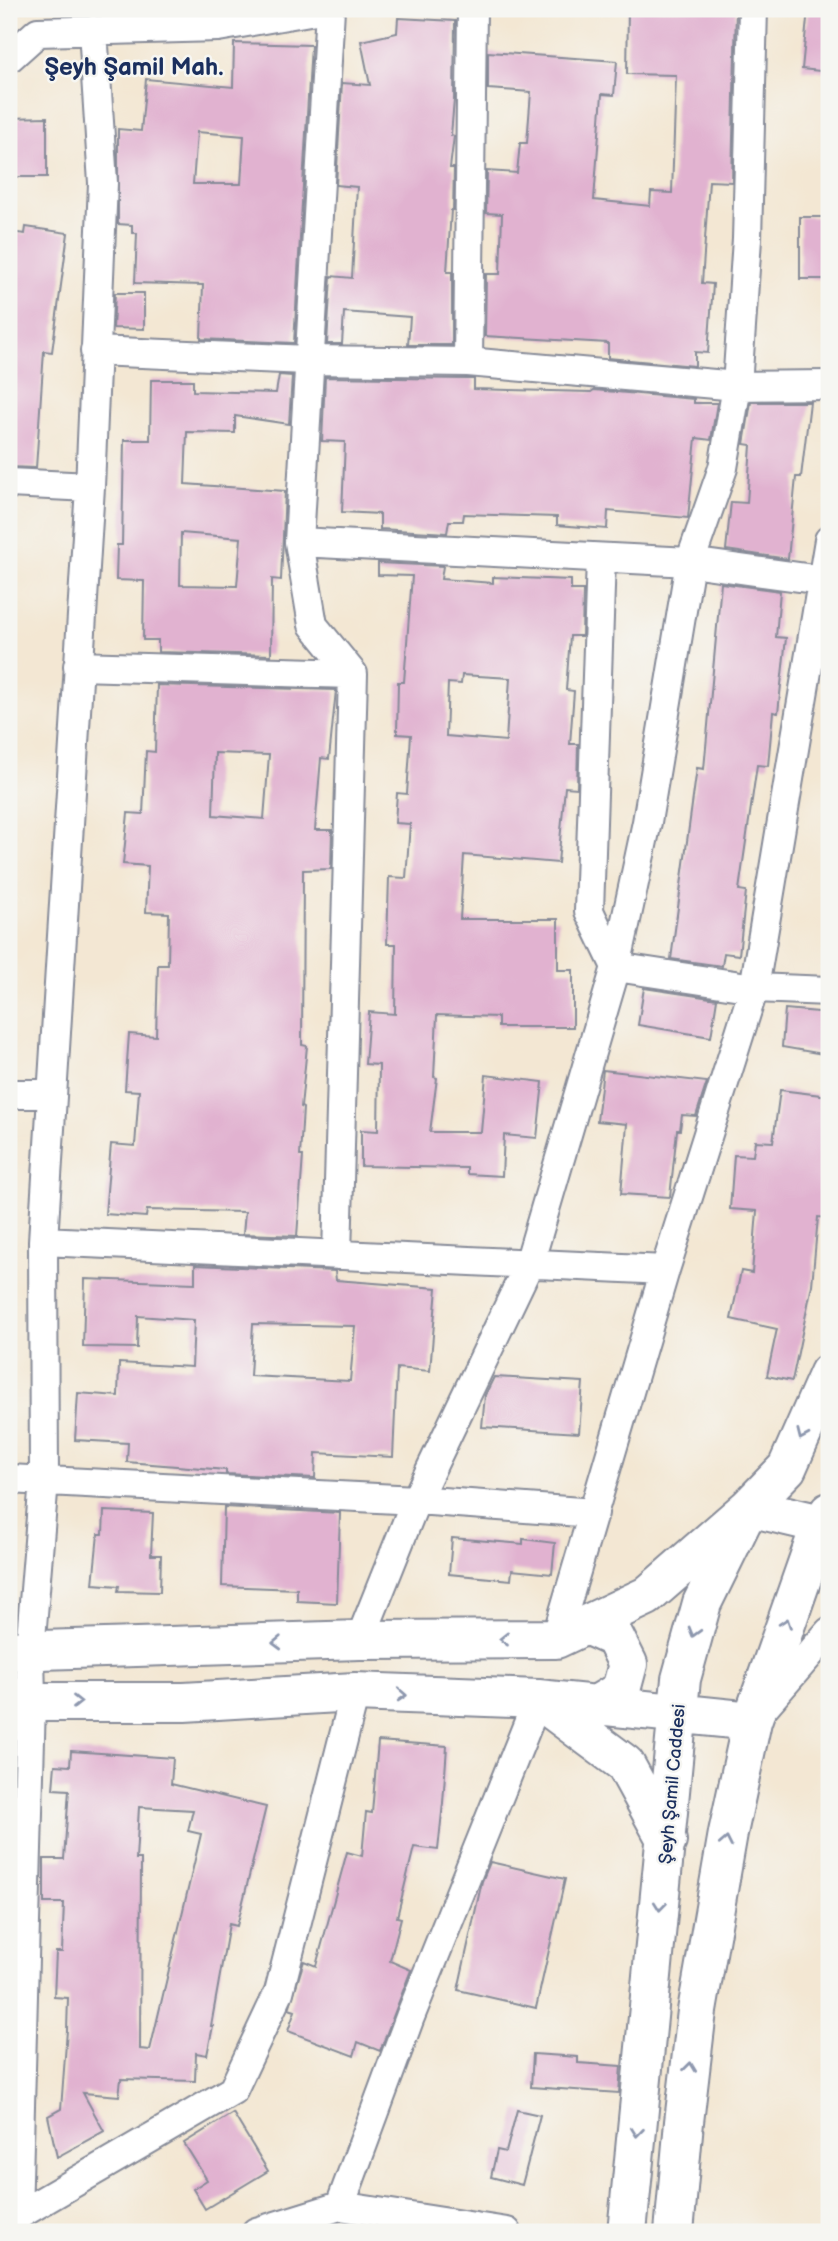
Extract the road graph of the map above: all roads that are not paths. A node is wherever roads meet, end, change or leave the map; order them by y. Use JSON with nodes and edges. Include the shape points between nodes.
{"nodes":[{"id":1,"x":321,"y":9,"type":"edge"},
{"id":2,"x":330,"y":9,"type":"edge"},
{"id":3,"x":472,"y":9,"type":"edge"},
{"id":4,"x":753,"y":9,"type":"edge"},
{"id":5,"x":218,"y":18,"type":"edge"},
{"id":6,"x":38,"y":20,"type":"edge"},
{"id":7,"x":93,"y":30,"type":"junction"},
{"id":8,"x":9,"y":58,"type":"edge"},
{"id":9,"x":95,"y":351,"type":"junction"},
{"id":10,"x":308,"y":360,"type":"junction"},
{"id":11,"x":468,"y":362,"type":"junction"},
{"id":12,"x":829,"y":385,"type":"edge"},
{"id":13,"x":737,"y":386,"type":"junction"},
{"id":14,"x":9,"y":483,"type":"edge"},
{"id":15,"x":90,"y":487,"type":"junction"},
{"id":16,"x":829,"y":540,"type":"edge"},
{"id":17,"x":299,"y":542,"type":"junction"},
{"id":18,"x":601,"y":558,"type":"junction"},
{"id":19,"x":690,"y":562,"type":"junction"},
{"id":20,"x":821,"y":580,"type":"junction"},
{"id":21,"x":78,"y":666,"type":"junction"},
{"id":22,"x":353,"y":674,"type":"junction"},
{"id":23,"x":616,"y":967,"type":"junction"},
{"id":24,"x":754,"y":988,"type":"junction"},
{"id":25,"x":829,"y":991,"type":"edge"},
{"id":26,"x":9,"y":1094,"type":"edge"},
{"id":27,"x":51,"y":1094,"type":"junction"},
{"id":28,"x":43,"y":1241,"type":"junction"},
{"id":29,"x":337,"y":1255,"type":"junction"},
{"id":30,"x":529,"y":1264,"type":"junction"},
{"id":31,"x":665,"y":1270,"type":"junction"},
{"id":32,"x":829,"y":1373,"type":"edge"},
{"id":33,"x":9,"y":1479,"type":"edge"},
{"id":34,"x":44,"y":1480,"type":"junction"},
{"id":35,"x":416,"y":1500,"type":"junction"},
{"id":36,"x":750,"y":1507,"type":"junction"},
{"id":37,"x":594,"y":1513,"type":"junction"},
{"id":38,"x":825,"y":1518,"type":"edge"},
{"id":39,"x":571,"y":1632,"type":"junction"},
{"id":40,"x":829,"y":1632,"type":"edge"},
{"id":41,"x":360,"y":1640,"type":"junction"},
{"id":42,"x":19,"y":1651,"type":"edge"},
{"id":43,"x":355,"y":1692,"type":"junction"},
{"id":44,"x":538,"y":1699,"type":"junction"},
{"id":45,"x":20,"y":1702,"type":"edge"},
{"id":46,"x":596,"y":1705,"type":"junction"},
{"id":47,"x":678,"y":1714,"type":"junction"},
{"id":48,"x":752,"y":1721,"type":"junction"},
{"id":49,"x":667,"y":1841,"type":"junction"},
{"id":50,"x":16,"y":1956,"type":"edge"},
{"id":51,"x":15,"y":2079,"type":"edge"},
{"id":52,"x":340,"y":2206,"type":"junction"},
{"id":53,"x":16,"y":2224,"type":"edge"},
{"id":54,"x":256,"y":2232,"type":"edge"},
{"id":55,"x":507,"y":2232,"type":"edge"},
{"id":56,"x":627,"y":2232,"type":"edge"},
{"id":57,"x":674,"y":2232,"type":"edge"}],
"edges":[{"from":1,"to":5,"type":"street"},
{"from":2,"to":10,"type":"street"},
{"from":3,"to":11,"type":"street"},
{"from":4,"to":13,"type":"street","via":[[747,239]]},
{"from":5,"to":7,"type":"street"},
{"from":6,"to":7,"type":"street"},
{"from":6,"to":8,"type":"street"},
{"from":7,"to":9,"type":"street","via":[[103,183]]},
{"from":9,"to":10,"type":"street"},
{"from":9,"to":15,"type":"street"},
{"from":10,"to":11,"type":"street"},
{"from":10,"to":17,"type":"street"},
{"from":11,"to":13,"type":"street"},
{"from":12,"to":13,"type":"street"},
{"from":13,"to":19,"type":"street","via":[[723,468]]},
{"from":14,"to":15,"type":"street"},
{"from":15,"to":21,"type":"street"},
{"from":16,"to":20,"type":"street"},
{"from":17,"to":18,"type":"street"},
{"from":17,"to":22,"type":"street","via":[[313,625]]},
{"from":18,"to":19,"type":"street"},
{"from":18,"to":23,"type":"street","via":[[589,911]]},
{"from":19,"to":20,"type":"street"},
{"from":19,"to":23,"type":"street","via":[[647,822]]},
{"from":20,"to":24,"type":"street"},
{"from":21,"to":22,"type":"street"},
{"from":21,"to":27,"type":"street"},
{"from":22,"to":29,"type":"street"},
{"from":23,"to":24,"type":"street"},
{"from":23,"to":30,"type":"street"},
{"from":24,"to":25,"type":"street"},
{"from":24,"to":31,"type":"street"},
{"from":26,"to":27,"type":"street"},
{"from":27,"to":28,"type":"street"},
{"from":28,"to":29,"type":"street"},
{"from":28,"to":34,"type":"street"},
{"from":29,"to":30,"type":"street"},
{"from":30,"to":31,"type":"street"},
{"from":30,"to":35,"type":"street"},
{"from":31,"to":37,"type":"street"},
{"from":32,"to":36,"type":"main road","name":"Şeyh Şamil Caddesi","one_way":true,"via":[[787,1468]]},
{"from":33,"to":34,"type":"street"},
{"from":34,"to":35,"type":"street"},
{"from":34,"to":42,"type":"street"},
{"from":35,"to":37,"type":"street"},
{"from":35,"to":41,"type":"street"},
{"from":36,"to":38,"type":"main road"},
{"from":36,"to":39,"type":"main road","via":[[647,1596]]},
{"from":36,"to":47,"type":"main road","name":"Şeyh Şamil Caddesi","one_way":true,"via":[[702,1603],[681,1679]]},
{"from":37,"to":39,"type":"street"},
{"from":48,"to":38,"type":"main road","one_way":true},
{"from":39,"to":41,"type":"main road","one_way":true},
{"from":39,"to":46,"type":"main road","via":[[615,1638],[628,1664],[621,1690]]},
{"from":40,"to":48,"type":"street"},
{"from":41,"to":42,"type":"main road","one_way":true},
{"from":42,"to":45,"type":"street"},
{"from":43,"to":44,"type":"main road","one_way":true},
{"from":45,"to":43,"type":"main road","one_way":true,"via":[[184,1703]]},
{"from":43,"to":53,"type":"street","via":[[279,1992],[233,2090]]},
{"from":44,"to":46,"type":"main road"},
{"from":44,"to":49,"type":"main road","via":[[625,1764]]},
{"from":44,"to":52,"type":"street","via":[[410,2017]]},
{"from":45,"to":50,"type":"street"},
{"from":46,"to":47,"type":"main road"},
{"from":47,"to":48,"type":"main road"},
{"from":47,"to":49,"type":"main road","name":"Şeyh Şamil Caddesi"},
{"from":57,"to":48,"type":"main road","one_way":true,"via":[[697,2011]]},
{"from":49,"to":56,"type":"main road","name":"Şeyh Şamil Caddesi","one_way":true},
{"from":50,"to":51,"type":"street"},
{"from":51,"to":53,"type":"street"},
{"from":52,"to":54,"type":"street"},
{"from":52,"to":55,"type":"street"}]}
